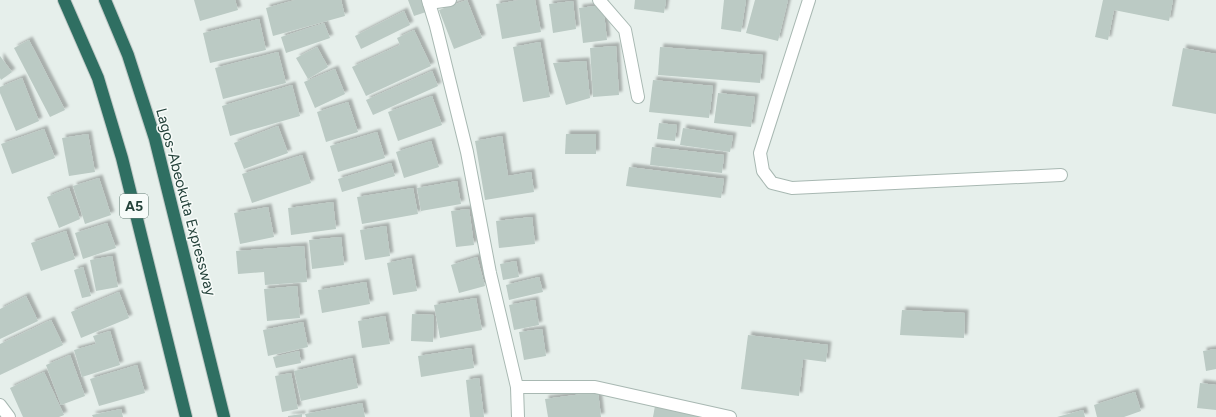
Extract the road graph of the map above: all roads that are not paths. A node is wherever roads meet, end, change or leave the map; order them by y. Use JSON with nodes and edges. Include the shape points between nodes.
{"nodes":[{"id":1,"x":64,"y":0,"type":"edge"},
{"id":2,"x":105,"y":0,"type":"edge"},
{"id":3,"x":450,"y":0,"type":"edge"},
{"id":4,"x":599,"y":0,"type":"edge"},
{"id":5,"x":809,"y":0,"type":"edge"},
{"id":6,"x":429,"y":2,"type":"edge"},
{"id":7,"x":638,"y":97,"type":"dead end"},
{"id":8,"x":1060,"y":175,"type":"dead end"},
{"id":9,"x":517,"y":387,"type":"junction"},
{"id":10,"x":0,"y":405,"type":"edge"},
{"id":11,"x":9,"y":417,"type":"edge"},
{"id":12,"x":186,"y":417,"type":"edge"},
{"id":13,"x":224,"y":417,"type":"edge"},
{"id":14,"x":518,"y":417,"type":"edge"},
{"id":15,"x":730,"y":417,"type":"edge"}],
"edges":[{"from":1,"to":12,"type":"highway","number":"A5","via":[[98,78],[122,158]]},
{"from":2,"to":13,"type":"highway","name":"Lagos-Abeokuta Expressway","number":"A5","via":[[128,55],[155,139]]},
{"from":3,"to":6,"type":"street"},
{"from":4,"to":7,"type":"street","via":[[625,30]]},
{"from":5,"to":8,"type":"street","via":[[760,153],[763,170],[772,183],[792,188]]},
{"from":6,"to":9,"type":"street","via":[[467,152],[490,273]]},
{"from":9,"to":14,"type":"street"},
{"from":9,"to":15,"type":"street","via":[[595,387]]},
{"from":10,"to":11,"type":"street"}]}
